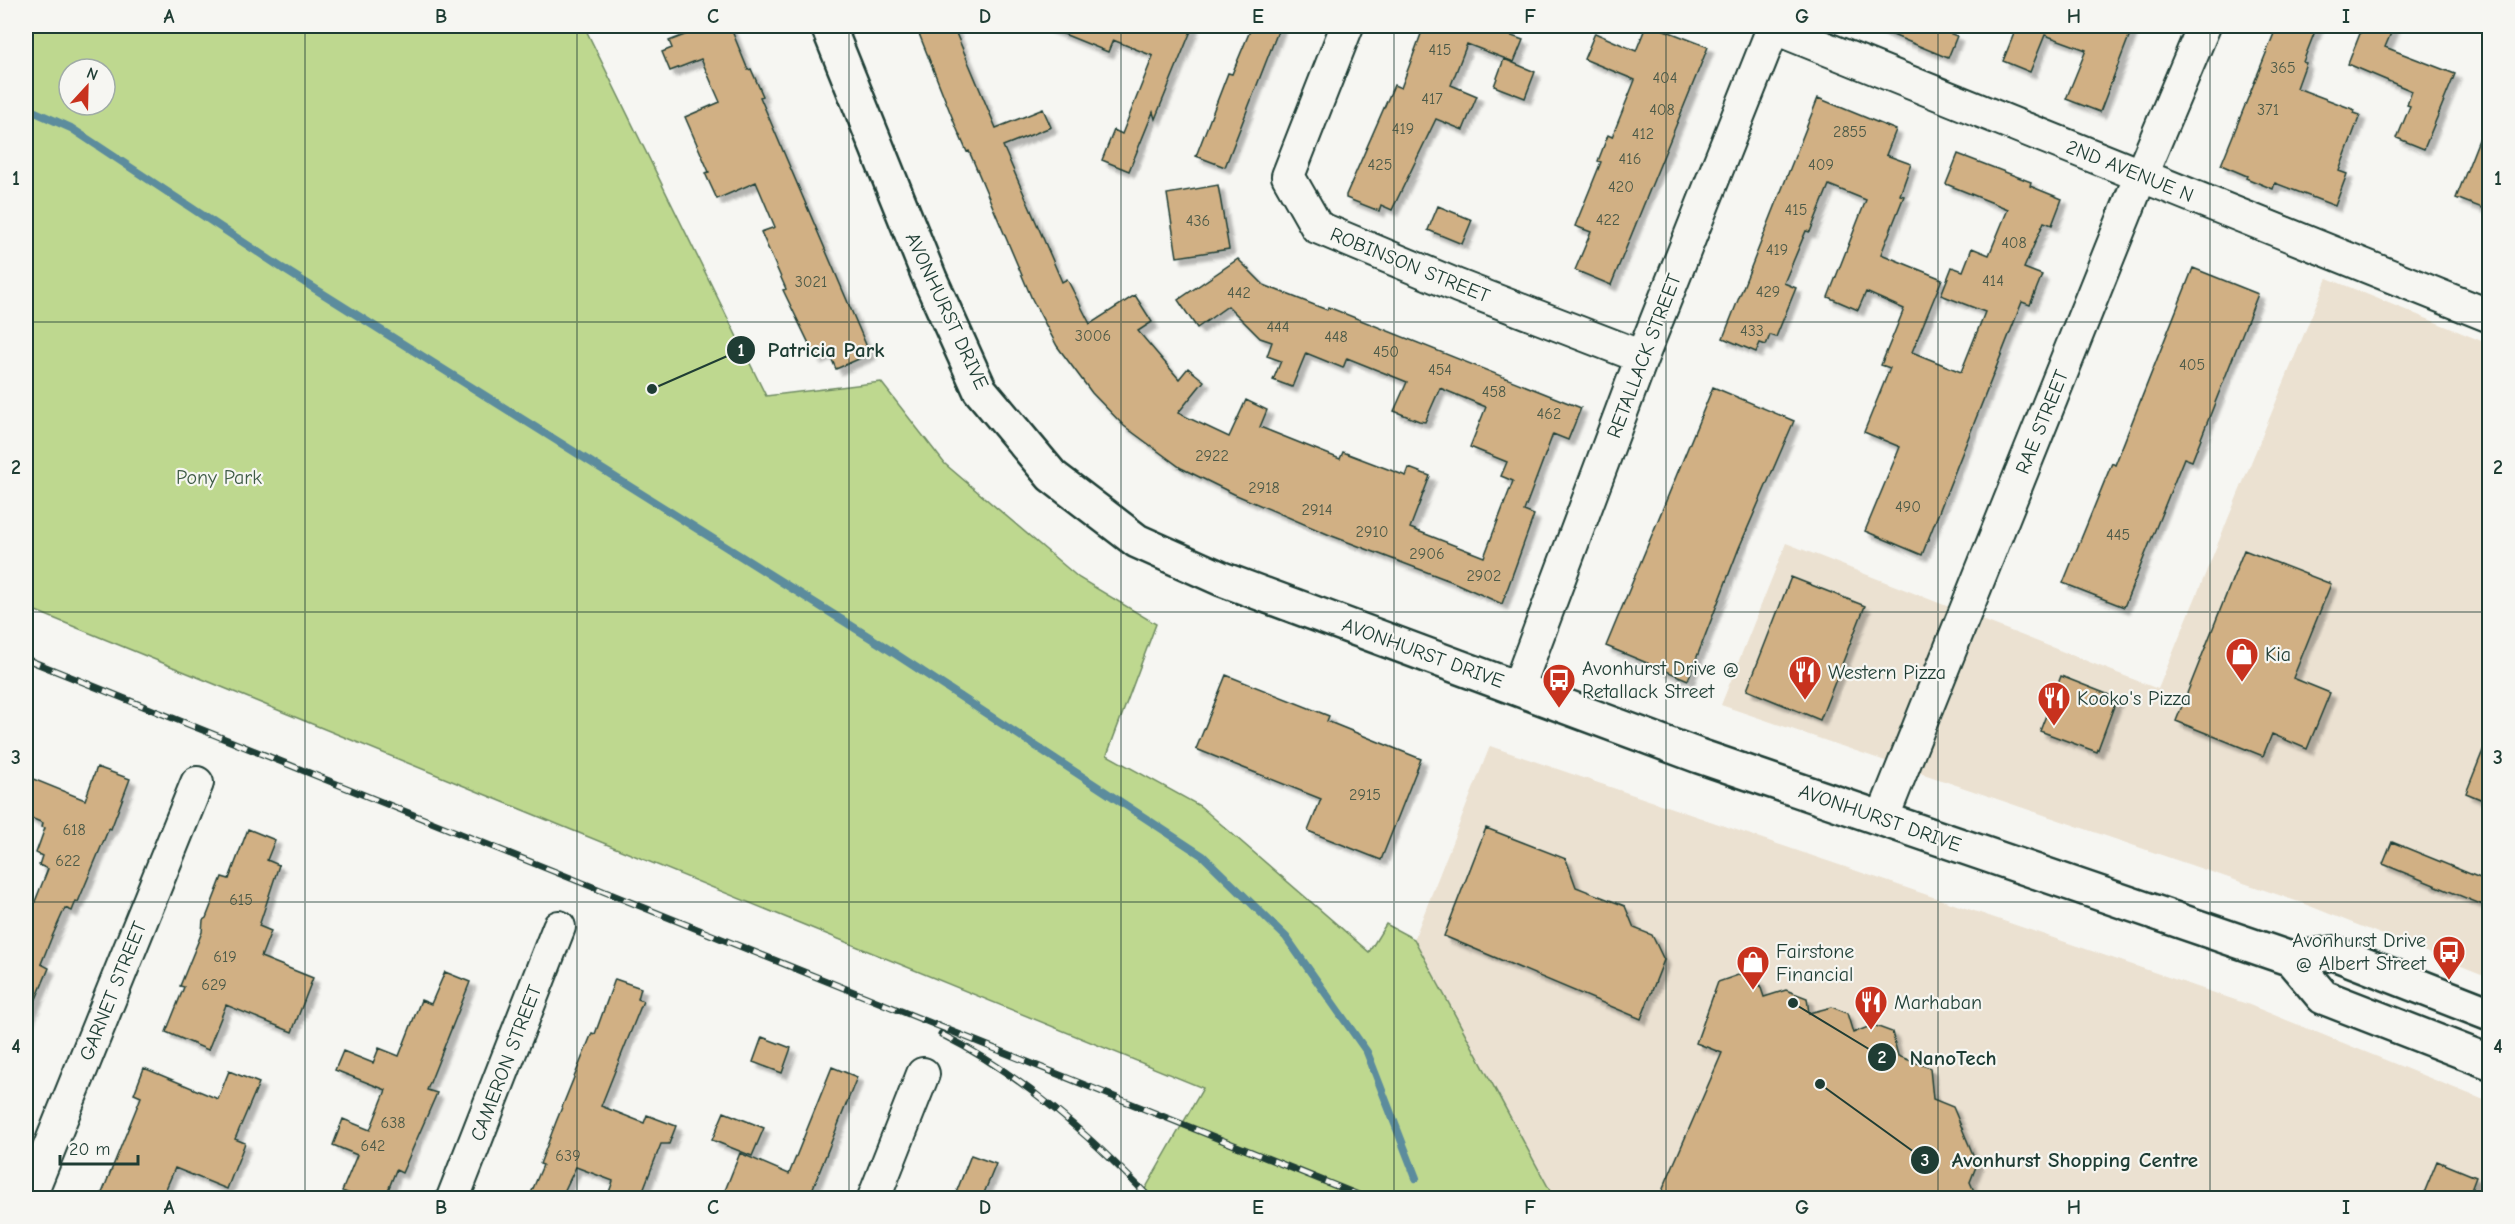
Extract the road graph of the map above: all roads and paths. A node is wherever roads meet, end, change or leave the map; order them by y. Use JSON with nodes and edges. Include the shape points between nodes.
{"nodes":[{"id":1,"x":828,"y":26,"type":"edge"},
{"id":2,"x":1347,"y":26,"type":"edge"},
{"id":3,"x":1773,"y":26,"type":"edge"},
{"id":4,"x":2204,"y":26,"type":"edge"},
{"id":5,"x":2141,"y":175,"type":"junction"},
{"id":6,"x":2490,"y":316,"type":"edge"},
{"id":7,"x":1642,"y":357,"type":"junction"},
{"id":8,"x":1518,"y":688,"type":"junction"},
{"id":9,"x":196,"y":783,"type":"dead end"},
{"id":10,"x":1882,"y":819,"type":"junction"},
{"id":11,"x":559,"y":927,"type":"dead end"},
{"id":12,"x":2291,"y":959,"type":"junction"},
{"id":13,"x":2490,"y":1014,"type":"edge"},
{"id":14,"x":2490,"y":1062,"type":"edge"},
{"id":15,"x":923,"y":1074,"type":"dead end"},
{"id":16,"x":29,"y":1198,"type":"edge"},
{"id":17,"x":453,"y":1198,"type":"edge"},
{"id":18,"x":874,"y":1198,"type":"edge"}],
"edges":[{"from":1,"to":8,"type":"street","name":"AVONHURST DRIVE","via":[[930,279],[980,390],[1052,476],[1137,541],[1222,579]]},
{"from":2,"to":7,"type":"street","name":"ROBINSON STREET","via":[[1288,176],[1317,227]]},
{"from":3,"to":5,"type":"street","name":"2ND AVENUE N"},
{"from":3,"to":7,"type":"street","name":"RETALLACK STREET"},
{"from":4,"to":5,"type":"street","name":"RAE STREET"},
{"from":5,"to":6,"type":"street","name":"2ND AVENUE N"},
{"from":5,"to":10,"type":"street","name":"RAE STREET"},
{"from":7,"to":8,"type":"street","name":"RETALLACK STREET"},
{"from":8,"to":10,"type":"street","name":"AVONHURST DRIVE"},
{"from":9,"to":16,"type":"street","name":"GARNET STREET"},
{"from":10,"to":12,"type":"street","name":"AVONHURST DRIVE"},
{"from":11,"to":17,"type":"street","name":"CAMERON STREET"},
{"from":12,"to":13,"type":"street","name":"AVONHURST DRIVE","via":[[2334,953]]},
{"from":12,"to":14,"type":"street","via":[[2323,997]]},
{"from":15,"to":18,"type":"street"}]}
